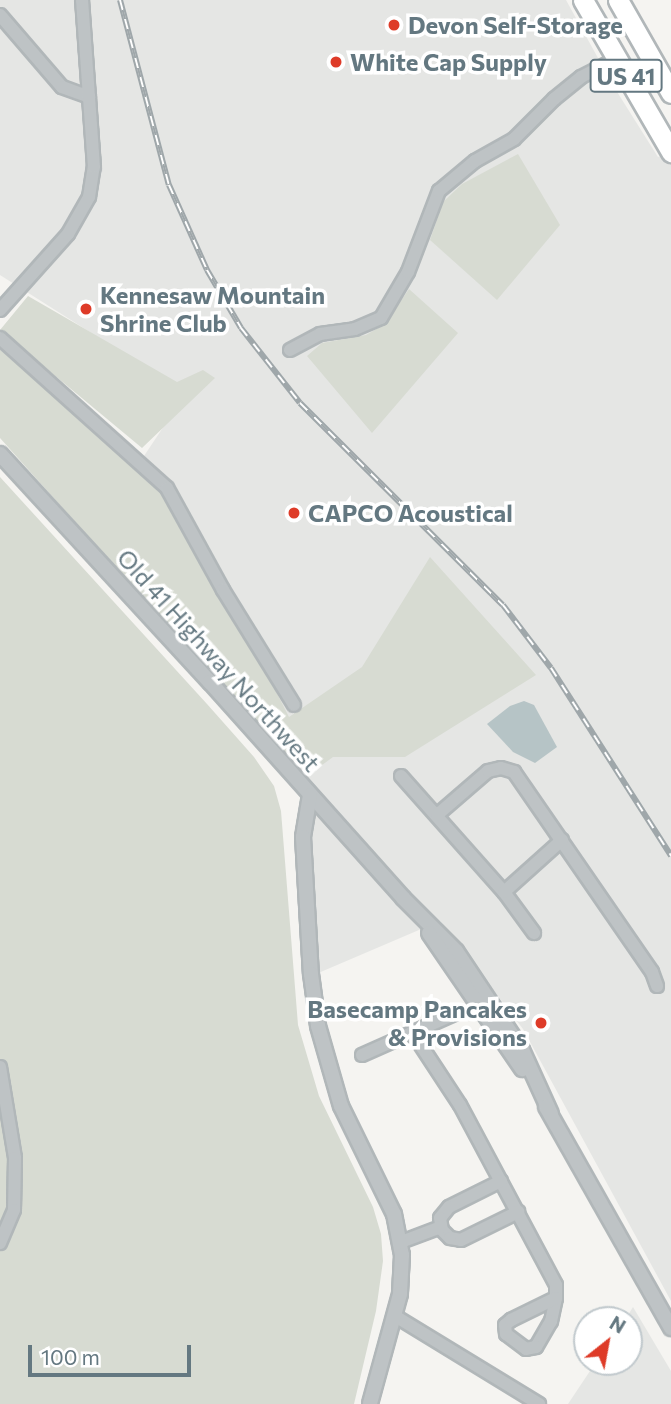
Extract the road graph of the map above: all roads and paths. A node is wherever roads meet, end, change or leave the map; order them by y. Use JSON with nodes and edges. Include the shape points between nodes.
{"nodes":[{"id":1,"x":82,"y":0,"type":"edge"},
{"id":2,"x":583,"y":0,"type":"edge"},
{"id":3,"x":618,"y":0,"type":"edge"},
{"id":4,"x":0,"y":15,"type":"edge"},
{"id":5,"x":616,"y":58,"type":"junction"},
{"id":6,"x":671,"y":93,"type":"edge"},
{"id":7,"x":89,"y":97,"type":"junction"},
{"id":8,"x":671,"y":152,"type":"edge"},
{"id":9,"x":0,"y":310,"type":"edge"},
{"id":10,"x":0,"y":338,"type":"edge"},
{"id":11,"x":290,"y":350,"type":"dead end"},
{"id":12,"x":0,"y":454,"type":"edge"},
{"id":13,"x":294,"y":705,"type":"dead end"},
{"id":14,"x":401,"y":776,"type":"dead end"},
{"id":15,"x":310,"y":795,"type":"junction"},
{"id":16,"x":437,"y":815,"type":"junction"},
{"id":17,"x":562,"y":840,"type":"junction"},
{"id":18,"x":504,"y":892,"type":"junction"},
{"id":19,"x":534,"y":933,"type":"dead end"},
{"id":20,"x":657,"y":986,"type":"dead end"},
{"id":21,"x":454,"y":1014,"type":"dead end"},
{"id":22,"x":412,"y":1032,"type":"junction"},
{"id":23,"x":362,"y":1055,"type":"dead end"},
{"id":24,"x":0,"y":1067,"type":"edge"},
{"id":25,"x":501,"y":1181,"type":"junction"},
{"id":26,"x":518,"y":1212,"type":"junction"},
{"id":27,"x":441,"y":1227,"type":"junction"},
{"id":28,"x":401,"y":1242,"type":"junction"},
{"id":29,"x":0,"y":1243,"type":"edge"},
{"id":30,"x":556,"y":1298,"type":"junction"},
{"id":31,"x":395,"y":1316,"type":"junction"},
{"id":32,"x":671,"y":1328,"type":"edge"},
{"id":33,"x":370,"y":1404,"type":"edge"},
{"id":34,"x":539,"y":1404,"type":"edge"}],
"edges":[{"from":1,"to":7,"type":"street"},
{"from":2,"to":5,"type":"main road","number":"US 41"},
{"from":3,"to":6,"type":"main road","number":"US 41"},
{"from":4,"to":7,"type":"street","via":[[62,87]]},
{"from":5,"to":8,"type":"main road","number":"US 41"},
{"from":5,"to":11,"type":"street","via":[[581,77],[514,139],[475,161],[439,191],[402,286],[381,318],[355,329],[320,334]]},
{"from":7,"to":9,"type":"street","via":[[94,167],[89,197],[68,234]]},
{"from":10,"to":13,"type":"street","via":[[167,488]]},
{"from":12,"to":15,"type":"street","name":"Old 41 Highway Northwest"},
{"from":14,"to":16,"type":"street"},
{"from":15,"to":28,"type":"street","via":[[303,837],[311,974],[320,1034],[335,1090],[385,1191]]},
{"from":15,"to":32,"type":"street","name":"Old 41 Highway Northwest","via":[[441,934],[474,976],[522,1050],[551,1114]]},
{"from":16,"to":17,"type":"street","via":[[488,771],[501,768],[521,778]]},
{"from":16,"to":18,"type":"street"},
{"from":17,"to":18,"type":"street"},
{"from":17,"to":20,"type":"street"},
{"from":18,"to":19,"type":"street"},
{"from":21,"to":22,"type":"street"},
{"from":22,"to":23,"type":"street"},
{"from":22,"to":25,"type":"street","via":[[460,1105]]},
{"from":24,"to":29,"type":"street","via":[[15,1158],[14,1210]]},
{"from":25,"to":26,"type":"street"},
{"from":25,"to":27,"type":"street","via":[[449,1207],[440,1218]]},
{"from":26,"to":27,"type":"street","via":[[461,1240],[450,1238]]},
{"from":26,"to":30,"type":"street","via":[[552,1275]]},
{"from":27,"to":28,"type":"street"},
{"from":28,"to":31,"type":"street","via":[[402,1274]]},
{"from":30,"to":30,"type":"street","via":[[551,1321],[536,1347],[526,1349],[506,1334],[505,1325],[511,1320]]},
{"from":31,"to":33,"type":"street"},
{"from":31,"to":34,"type":"street"}]}
